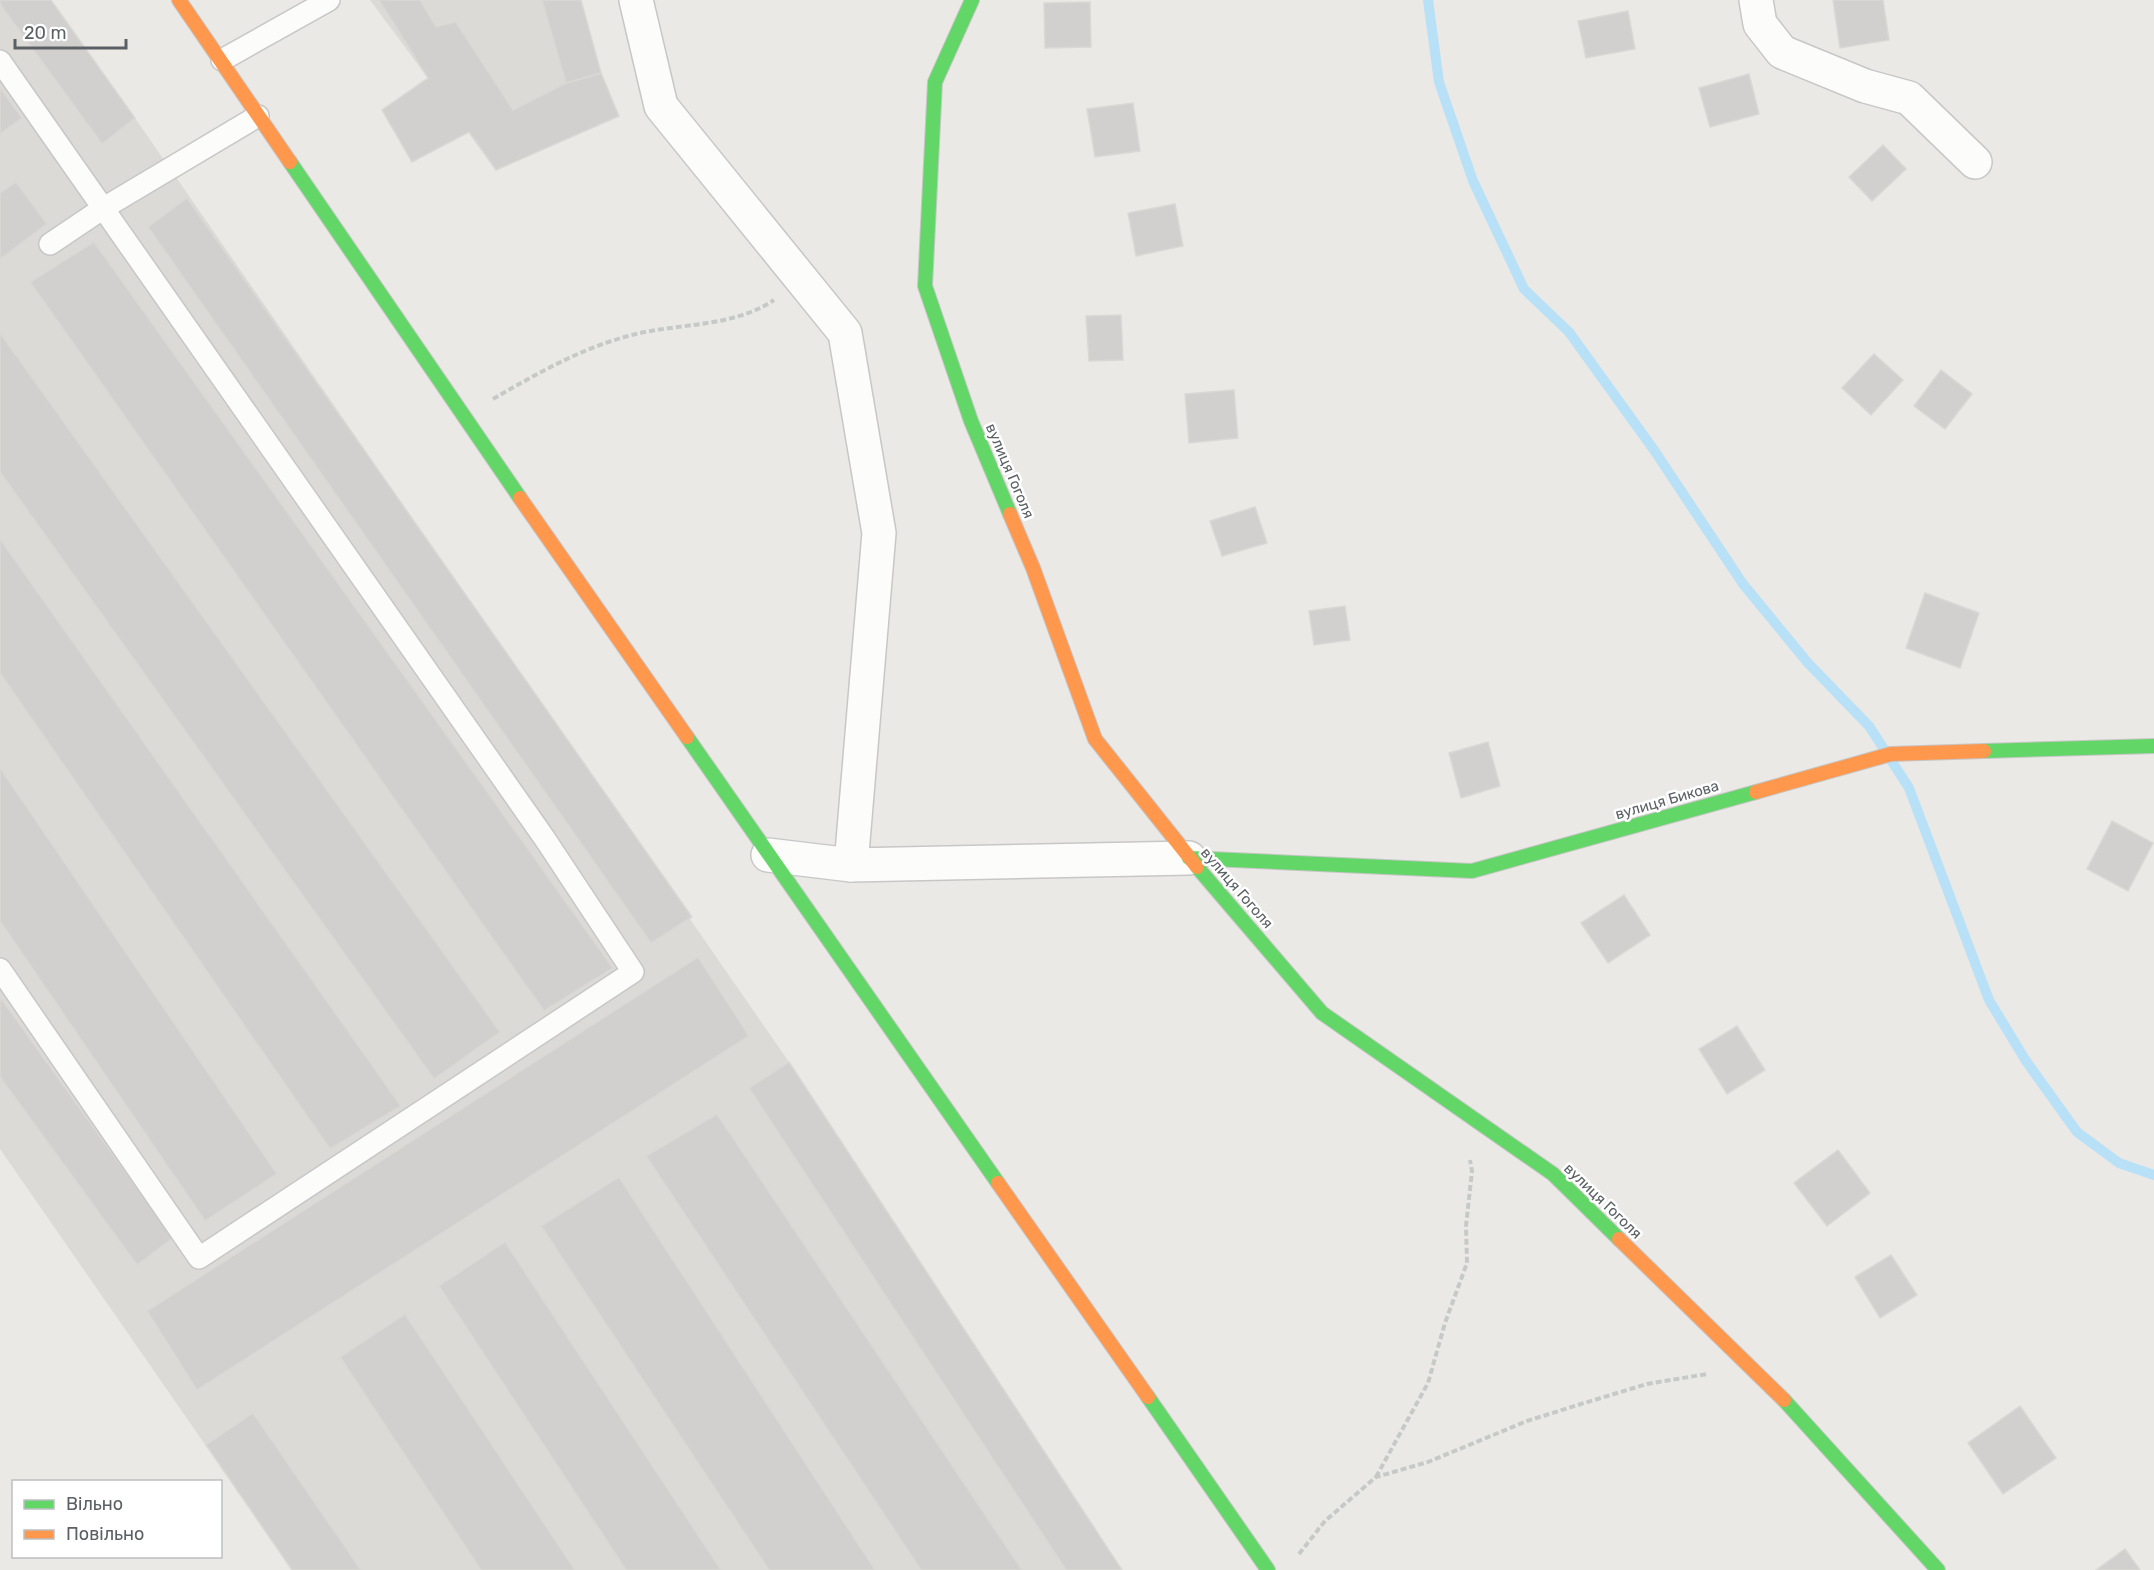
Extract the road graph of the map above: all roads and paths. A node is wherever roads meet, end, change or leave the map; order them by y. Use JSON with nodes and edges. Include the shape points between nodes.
{"nodes":[{"id":1,"x":178,"y":0,"type":"edge"},
{"id":2,"x":329,"y":0,"type":"edge"},
{"id":3,"x":636,"y":0,"type":"edge"},
{"id":4,"x":972,"y":0,"type":"edge"},
{"id":5,"x":1756,"y":0,"type":"edge"},
{"id":6,"x":0,"y":60,"type":"edge"},
{"id":7,"x":222,"y":60,"type":"junction"},
{"id":8,"x":258,"y":116,"type":"junction"},
{"id":9,"x":1975,"y":162,"type":"dead end"},
{"id":10,"x":102,"y":209,"type":"junction"},
{"id":11,"x":50,"y":244,"type":"dead end"},
{"id":12,"x":802,"y":281,"type":"junction"},
{"id":13,"x":463,"y":416,"type":"junction"},
{"id":14,"x":2154,"y":746,"type":"edge"},
{"id":15,"x":768,"y":855,"type":"junction"},
{"id":16,"x":1189,"y":858,"type":"junction"},
{"id":17,"x":851,"y":865,"type":"junction"},
{"id":18,"x":0,"y":969,"type":"edge"},
{"id":19,"x":1460,"y":1109,"type":"junction"},
{"id":20,"x":1749,"y":1366,"type":"junction"},
{"id":21,"x":1376,"y":1477,"type":"junction"},
{"id":22,"x":1293,"y":1562,"type":"dead end"},
{"id":23,"x":1268,"y":1570,"type":"edge"},
{"id":24,"x":1938,"y":1570,"type":"edge"}],
"edges":[{"from":1,"to":7,"type":"street"},
{"from":2,"to":7,"type":"lane"},
{"from":3,"to":12,"type":"street","via":[[661,106]]},
{"from":4,"to":16,"type":"street","name":"вулиця Гоголя","via":[[935,82],[925,286],[971,422],[1033,568],[1095,739]]},
{"from":5,"to":9,"type":"street","via":[[1760,24],[1782,52],[1865,86],[1909,98]]},
{"from":6,"to":10,"type":"lane"},
{"from":7,"to":8,"type":"street"},
{"from":8,"to":10,"type":"lane"},
{"from":8,"to":13,"type":"street"},
{"from":10,"to":11,"type":"lane"},
{"from":10,"to":18,"type":"lane","via":[[545,839],[633,972],[199,1258]]},
{"from":12,"to":13,"type":"path","via":[[763,308],[729,320],[634,334],[580,354],[542,370]]},
{"from":12,"to":17,"type":"street","via":[[845,333],[879,533]]},
{"from":13,"to":15,"type":"street"},
{"from":14,"to":16,"type":"street","name":"вулиця Бикова","via":[[1891,754],[1472,871]]},
{"from":15,"to":17,"type":"street"},
{"from":15,"to":23,"type":"street"},
{"from":16,"to":17,"type":"street"},
{"from":16,"to":19,"type":"street","name":"вулиця Гоголя","via":[[1322,1013]]},
{"from":19,"to":20,"type":"street","name":"вулиця Гоголя","via":[[1553,1174]]},
{"from":19,"to":21,"type":"path","via":[[1473,1171],[1466,1226],[1467,1263],[1428,1383]]},
{"from":20,"to":21,"type":"path","via":[[1647,1384],[1527,1421],[1428,1462]]},
{"from":20,"to":24,"type":"street","name":"вулиця Гоголя"},
{"from":21,"to":22,"type":"path","via":[[1325,1521]]}]}
